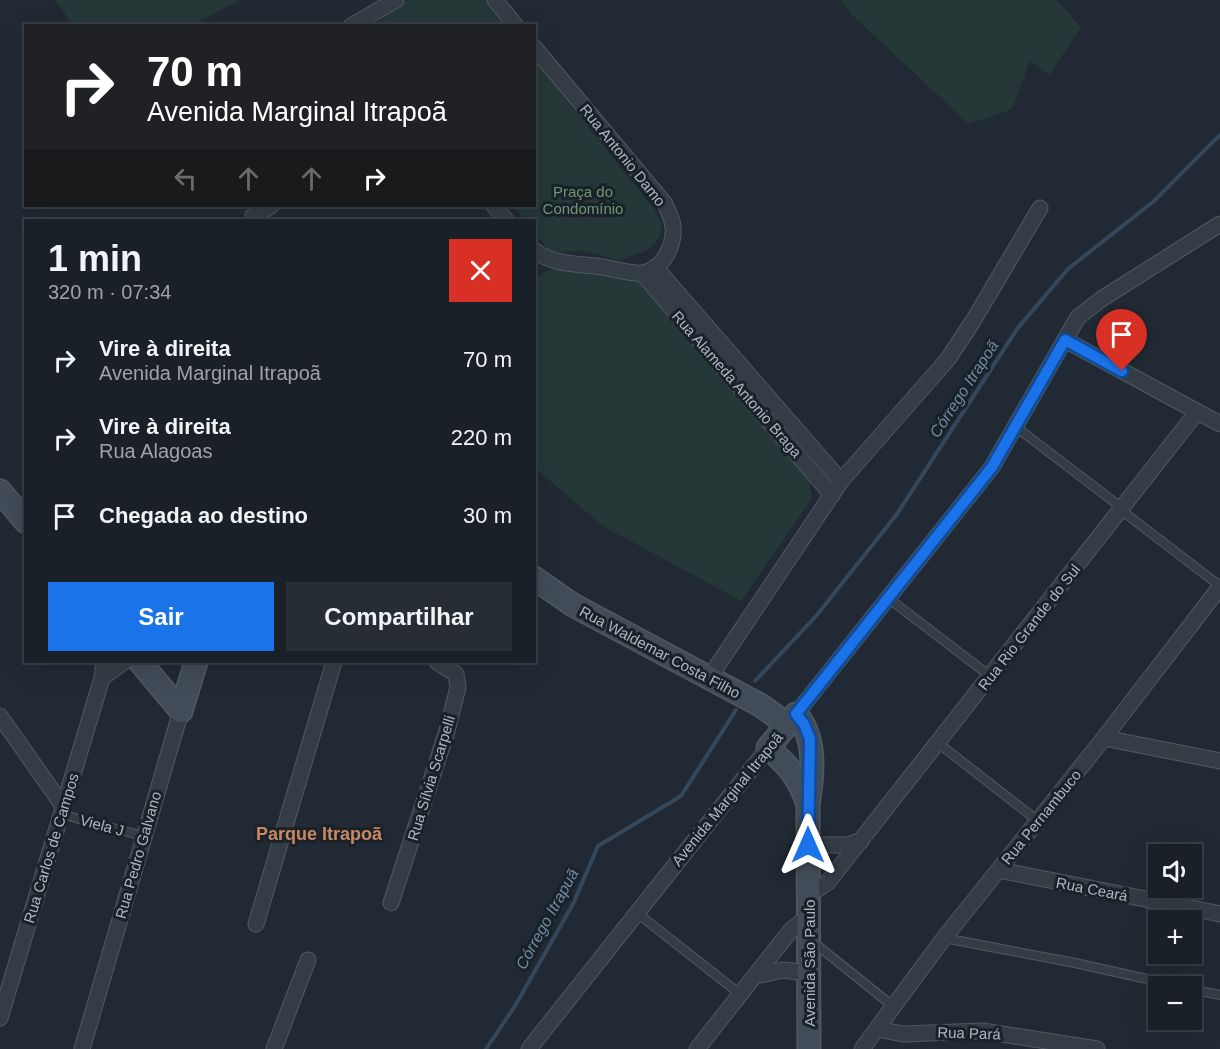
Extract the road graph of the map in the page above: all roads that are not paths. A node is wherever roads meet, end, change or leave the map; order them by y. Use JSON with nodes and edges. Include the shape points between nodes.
{"nodes":[{"id":1,"x":396,"y":0,"type":"edge"},
{"id":2,"x":495,"y":0,"type":"edge"},
{"id":3,"x":354,"y":24,"type":"edge"},
{"id":4,"x":514,"y":24,"type":"edge"},
{"id":5,"x":536,"y":49,"type":"edge"},
{"id":6,"x":269,"y":207,"type":"edge"},
{"id":7,"x":495,"y":207,"type":"edge"},
{"id":8,"x":1040,"y":208,"type":"dead end"},
{"id":9,"x":252,"y":216,"type":"dead end"},
{"id":10,"x":505,"y":219,"type":"edge"},
{"id":11,"x":1220,"y":224,"type":"edge"},
{"id":12,"x":536,"y":252,"type":"edge"},
{"id":13,"x":650,"y":270,"type":"junction"},
{"id":14,"x":1065,"y":340,"type":"junction"},
{"id":15,"x":1197,"y":412,"type":"junction"},
{"id":16,"x":1220,"y":424,"type":"edge"},
{"id":17,"x":1016,"y":427,"type":"junction"},
{"id":18,"x":842,"y":481,"type":"junction"},
{"id":19,"x":0,"y":491,"type":"edge"},
{"id":20,"x":832,"y":495,"type":"junction"},
{"id":21,"x":1121,"y":509,"type":"junction"},
{"id":22,"x":24,"y":520,"type":"edge"},
{"id":23,"x":536,"y":579,"type":"edge"},
{"id":24,"x":1220,"y":587,"type":"edge"},
{"id":25,"x":888,"y":598,"type":"junction"},
{"id":26,"x":104,"y":663,"type":"edge"},
{"id":27,"x":123,"y":663,"type":"edge"},
{"id":28,"x":141,"y":663,"type":"edge"},
{"id":29,"x":196,"y":663,"type":"edge"},
{"id":30,"x":334,"y":663,"type":"edge"},
{"id":31,"x":438,"y":663,"type":"edge"},
{"id":32,"x":990,"y":676,"type":"junction"},
{"id":33,"x":102,"y":678,"type":"junction"},
{"id":34,"x":709,"y":678,"type":"junction"},
{"id":35,"x":180,"y":711,"type":"junction"},
{"id":36,"x":0,"y":716,"type":"edge"},
{"id":37,"x":791,"y":719,"type":"junction"},
{"id":38,"x":1104,"y":738,"type":"junction"},
{"id":39,"x":938,"y":743,"type":"junction"},
{"id":40,"x":768,"y":748,"type":"junction"},
{"id":41,"x":1220,"y":761,"type":"edge"},
{"id":42,"x":808,"y":804,"type":"junction"},
{"id":43,"x":62,"y":810,"type":"junction"},
{"id":44,"x":1038,"y":821,"type":"junction"},
{"id":45,"x":143,"y":836,"type":"junction"},
{"id":46,"x":861,"y":842,"type":"junction"},
{"id":47,"x":808,"y":845,"type":"junction"},
{"id":48,"x":999,"y":870,"type":"junction"},
{"id":49,"x":809,"y":891,"type":"junction"},
{"id":50,"x":392,"y":903,"type":"dead end"},
{"id":51,"x":637,"y":913,"type":"junction"},
{"id":52,"x":1220,"y":914,"type":"edge"},
{"id":53,"x":809,"y":916,"type":"junction"},
{"id":54,"x":256,"y":924,"type":"dead end"},
{"id":55,"x":944,"y":938,"type":"junction"},
{"id":56,"x":809,"y":939,"type":"junction"},
{"id":57,"x":308,"y":960,"type":"dead end"},
{"id":58,"x":0,"y":968,"type":"edge"},
{"id":59,"x":809,"y":973,"type":"junction"},
{"id":60,"x":755,"y":976,"type":"junction"},
{"id":61,"x":1148,"y":980,"type":"edge"},
{"id":62,"x":10,"y":985,"type":"junction"},
{"id":63,"x":1202,"y":991,"type":"edge"},
{"id":64,"x":740,"y":994,"type":"junction"},
{"id":65,"x":1220,"y":995,"type":"edge"},
{"id":66,"x":894,"y":1007,"type":"junction"},
{"id":67,"x":0,"y":1018,"type":"edge"},
{"id":68,"x":877,"y":1029,"type":"junction"},
{"id":69,"x":860,"y":1048,"type":"edge"},
{"id":70,"x":81,"y":1049,"type":"edge"},
{"id":71,"x":274,"y":1049,"type":"edge"},
{"id":72,"x":529,"y":1049,"type":"edge"},
{"id":73,"x":697,"y":1049,"type":"edge"},
{"id":74,"x":810,"y":1049,"type":"edge"},
{"id":75,"x":1097,"y":1049,"type":"edge"}],
"edges":[{"from":1,"to":3,"type":"street"},
{"from":2,"to":4,"type":"street"},
{"from":5,"to":13,"type":"street","name":"Rua Antonio Damo","via":[[665,204],[673,229],[668,253]]},
{"from":6,"to":9,"type":"street"},
{"from":7,"to":10,"type":"street"},
{"from":8,"to":18,"type":"street","via":[[948,359]]},
{"from":11,"to":14,"type":"street","name":"Avenida Marginal Itrapoã","via":[[1103,298],[1078,317]]},
{"from":12,"to":13,"type":"street","via":[[561,262]]},
{"from":13,"to":18,"type":"street","name":"Rua Alameda Antonio Braga"},
{"from":13,"to":20,"type":"street","name":"Rua Alameda Antonio Braga"},
{"from":14,"to":15,"type":"street"},
{"from":14,"to":17,"type":"street","name":"Avenida Marginal Itrapoã"},
{"from":15,"to":16,"type":"street"},
{"from":15,"to":21,"type":"street","name":"Rua Rio Grande do Sul"},
{"from":17,"to":21,"type":"lane"},
{"from":17,"to":25,"type":"street","name":"Avenida Marginal Itrapoã","via":[[992,467]]},
{"from":18,"to":20,"type":"street"},
{"from":19,"to":22,"type":"main road"},
{"from":20,"to":34,"type":"street"},
{"from":21,"to":24,"type":"lane"},
{"from":21,"to":32,"type":"street","name":"Rua Rio Grande do Sul"},
{"from":23,"to":34,"type":"main road","name":"Rua Waldemar Costa Filho","via":[[573,605]]},
{"from":24,"to":38,"type":"street","name":"Rua Pernambuco"},
{"from":25,"to":32,"type":"lane"},
{"from":25,"to":37,"type":"street","name":"Avenida Marginal Itrapoã"},
{"from":26,"to":33,"type":"street","name":"Rua Carlos de Campos"},
{"from":27,"to":33,"type":"street"},
{"from":28,"to":35,"type":"main road"},
{"from":29,"to":35,"type":"main road","name":"Rua Pedro Galvano"},
{"from":30,"to":54,"type":"street"},
{"from":31,"to":50,"type":"street","name":"Rua Sílvia Scarpelli","via":[[456,675],[458,687]]},
{"from":32,"to":39,"type":"street","name":"Rua Rio Grande do Sul"},
{"from":33,"to":43,"type":"street","name":"Rua Carlos de Campos"},
{"from":34,"to":37,"type":"main road","name":"Rua Waldemar Costa Filho"},
{"from":35,"to":45,"type":"street","name":"Rua Pedro Galvano"},
{"from":36,"to":43,"type":"street"},
{"from":37,"to":40,"type":"main road","name":"Avenida Marginal Itrapoã"},
{"from":37,"to":42,"type":"main road","name":"Avenida São Paulo","via":[[804,724],[810,739]]},
{"from":38,"to":41,"type":"street"},
{"from":38,"to":44,"type":"street","name":"Rua Pernambuco"},
{"from":39,"to":44,"type":"lane"},
{"from":39,"to":46,"type":"street","name":"Rua Rio Grande do Sul"},
{"from":40,"to":42,"type":"main road","name":"Avenida São Paulo","via":[[794,773]]},
{"from":40,"to":51,"type":"street","name":"Avenida Marginal Itrapoã"},
{"from":42,"to":47,"type":"main road","name":"Avenida São Paulo"},
{"from":43,"to":45,"type":"lane","name":"Viela J"},
{"from":43,"to":62,"type":"street","name":"Rua Carlos de Campos"},
{"from":44,"to":48,"type":"street","name":"Rua Pernambuco"},
{"from":45,"to":70,"type":"street","name":"Rua Pedro Galvano"},
{"from":46,"to":47,"type":"street"},
{"from":46,"to":49,"type":"street","name":"Rua Rio Grande do Sul","via":[[828,882]]},
{"from":47,"to":49,"type":"main road","name":"Avenida São Paulo"},
{"from":48,"to":52,"type":"street","name":"Rua Ceará"},
{"from":48,"to":55,"type":"street","name":"Rua Pernambuco"},
{"from":49,"to":53,"type":"main road","name":"Avenida São Paulo"},
{"from":51,"to":64,"type":"lane"},
{"from":51,"to":72,"type":"street","name":"Avenida Marginal Itrapoã"},
{"from":53,"to":56,"type":"main road","name":"Avenida São Paulo"},
{"from":53,"to":60,"type":"street","via":[[791,930]]},
{"from":55,"to":61,"type":"lane"},
{"from":55,"to":66,"type":"street","name":"Rua Pernambuco"},
{"from":56,"to":59,"type":"main road","name":"Avenida São Paulo"},
{"from":56,"to":66,"type":"lane"},
{"from":57,"to":71,"type":"street"},
{"from":58,"to":62,"type":"street"},
{"from":59,"to":60,"type":"street","via":[[783,970]]},
{"from":59,"to":74,"type":"main road","name":"Avenida São Paulo"},
{"from":60,"to":64,"type":"street"},
{"from":62,"to":67,"type":"street","name":"Rua Carlos de Campos"},
{"from":63,"to":65,"type":"lane"},
{"from":64,"to":73,"type":"street"},
{"from":66,"to":68,"type":"street","name":"Rua Pernambuco"},
{"from":68,"to":69,"type":"street","name":"Rua Pernambuco"},
{"from":68,"to":75,"type":"street","name":"Rua Pará","via":[[903,1034],[982,1031]]}]}
